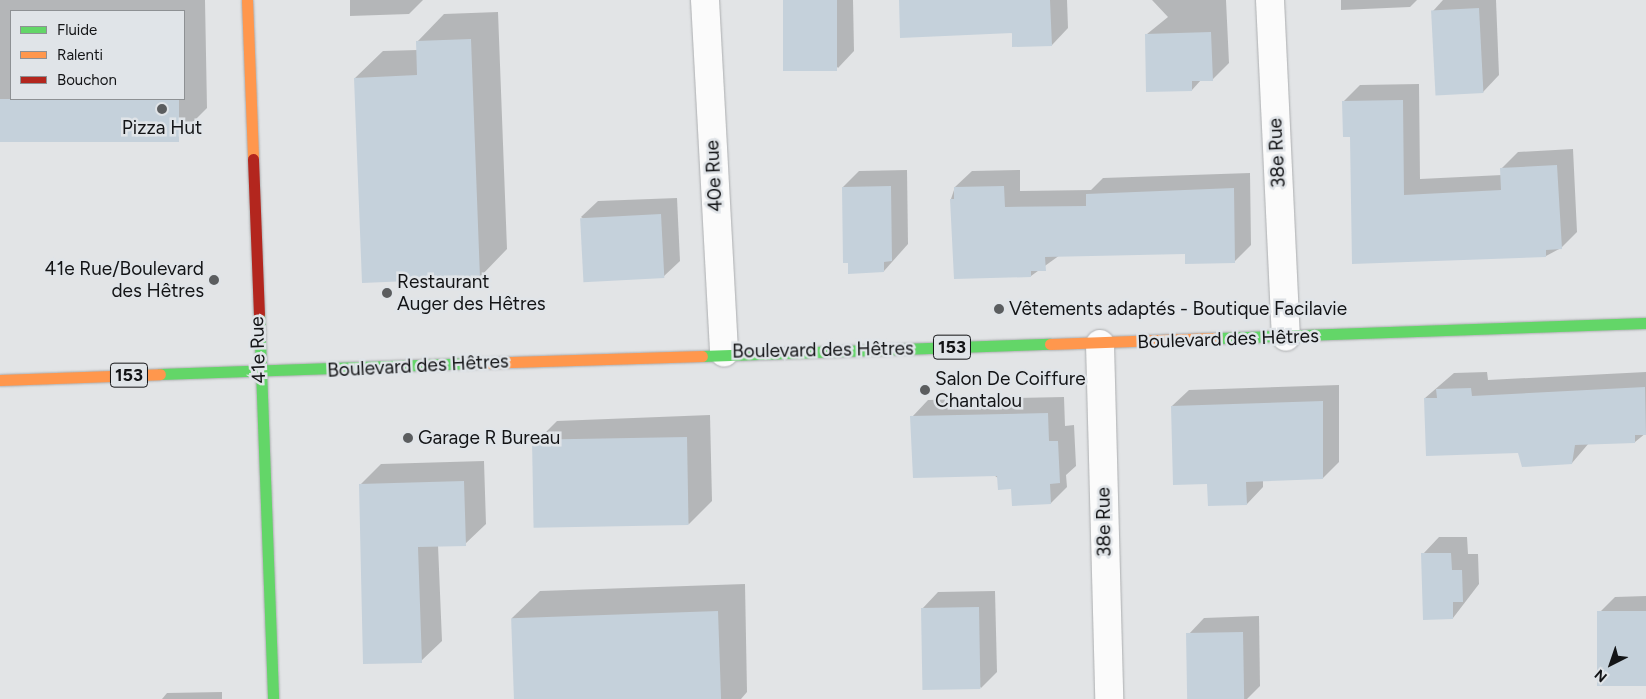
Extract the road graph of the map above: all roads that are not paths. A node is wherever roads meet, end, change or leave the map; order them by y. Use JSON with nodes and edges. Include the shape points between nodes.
{"nodes":[{"id":1,"x":247,"y":0,"type":"edge"},
{"id":2,"x":705,"y":0,"type":"edge"},
{"id":3,"x":1270,"y":0,"type":"edge"},
{"id":4,"x":1646,"y":323,"type":"edge"},
{"id":5,"x":1286,"y":337,"type":"junction"},
{"id":6,"x":1100,"y":344,"type":"junction"},
{"id":7,"x":724,"y":352,"type":"junction"},
{"id":8,"x":259,"y":373,"type":"junction"},
{"id":9,"x":0,"y":380,"type":"edge"},
{"id":10,"x":273,"y":699,"type":"edge"},
{"id":11,"x":1109,"y":699,"type":"edge"}],
"edges":[{"from":1,"to":8,"type":"main road","name":"41e Rue"},
{"from":2,"to":7,"type":"street","name":"40e Rue"},
{"from":3,"to":5,"type":"street","name":"38e Rue"},
{"from":4,"to":5,"type":"main road","name":"Boulevard des Hêtres","number":"153"},
{"from":5,"to":6,"type":"main road","name":"Boulevard des Hêtres","number":"153"},
{"from":6,"to":7,"type":"main road","name":"Boulevard des Hêtres","number":"153"},
{"from":6,"to":11,"type":"street","name":"38e Rue"},
{"from":7,"to":8,"type":"main road","name":"Boulevard des Hêtres","number":"153"},
{"from":8,"to":9,"type":"main road","name":"Boulevard des Hêtres","number":"153"},
{"from":8,"to":10,"type":"main road","name":"41e Rue"}]}
